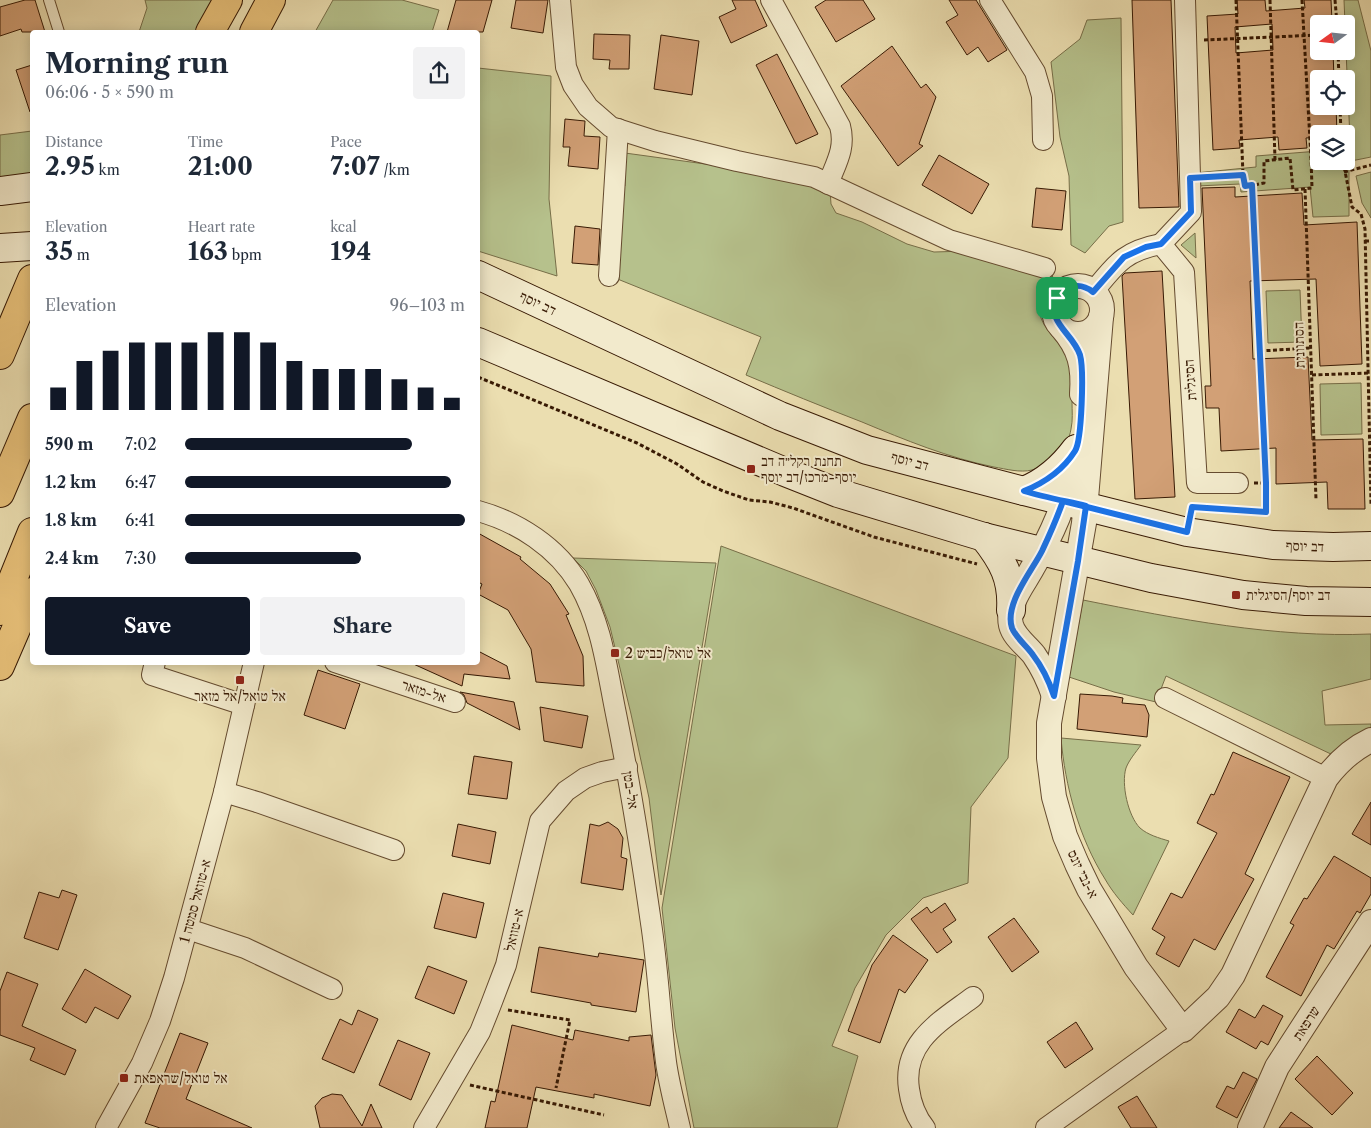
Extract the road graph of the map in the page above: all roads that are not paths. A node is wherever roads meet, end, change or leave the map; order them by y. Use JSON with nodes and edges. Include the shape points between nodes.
{"nodes":[{"id":1,"x":49,"y":0,"type":"edge"},
{"id":2,"x":228,"y":0,"type":"edge"},
{"id":3,"x":271,"y":0,"type":"edge"},
{"id":4,"x":560,"y":0,"type":"edge"},
{"id":5,"x":771,"y":0,"type":"edge"},
{"id":6,"x":990,"y":0,"type":"edge"},
{"id":7,"x":1185,"y":0,"type":"edge"},
{"id":8,"x":58,"y":30,"type":"edge"},
{"id":9,"x":211,"y":30,"type":"edge"},
{"id":10,"x":255,"y":30,"type":"edge"},
{"id":11,"x":618,"y":129,"type":"junction"},
{"id":12,"x":1043,"y":140,"type":"dead end"},
{"id":13,"x":828,"y":184,"type":"junction"},
{"id":14,"x":30,"y":187,"type":"edge"},
{"id":15,"x":0,"y":191,"type":"edge"},
{"id":16,"x":1161,"y":244,"type":"junction"},
{"id":17,"x":30,"y":246,"type":"edge"},
{"id":18,"x":0,"y":248,"type":"edge"},
{"id":19,"x":1045,"y":268,"type":"dead end"},
{"id":20,"x":480,"y":276,"type":"edge"},
{"id":21,"x":609,"y":276,"type":"dead end"},
{"id":22,"x":30,"y":285,"type":"edge"},
{"id":23,"x":1093,"y":292,"type":"junction"},
{"id":24,"x":1100,"y":317,"type":"junction"},
{"id":25,"x":1062,"y":328,"type":"junction"},
{"id":26,"x":480,"y":343,"type":"edge"},
{"id":27,"x":0,"y":348,"type":"edge"},
{"id":28,"x":30,"y":423,"type":"edge"},
{"id":29,"x":1076,"y":449,"type":"junction"},
{"id":30,"x":1238,"y":483,"type":"dead end"},
{"id":31,"x":1024,"y":491,"type":"junction"},
{"id":32,"x":0,"y":493,"type":"edge"},
{"id":33,"x":1074,"y":504,"type":"junction"},
{"id":34,"x":480,"y":512,"type":"edge"},
{"id":35,"x":30,"y":537,"type":"edge"},
{"id":36,"x":984,"y":537,"type":"junction"},
{"id":37,"x":1371,"y":546,"type":"edge"},
{"id":38,"x":1041,"y":552,"type":"junction"},
{"id":39,"x":1078,"y":561,"type":"junction"},
{"id":40,"x":30,"y":597,"type":"edge"},
{"id":41,"x":1371,"y":602,"type":"edge"},
{"id":42,"x":0,"y":610,"type":"edge"},
{"id":43,"x":1011,"y":610,"type":"junction"},
{"id":44,"x":1064,"y":636,"type":"junction"},
{"id":45,"x":1024,"y":643,"type":"junction"},
{"id":46,"x":154,"y":665,"type":"edge"},
{"id":47,"x":253,"y":665,"type":"edge"},
{"id":48,"x":344,"y":665,"type":"edge"},
{"id":49,"x":0,"y":666,"type":"edge"},
{"id":50,"x":1054,"y":696,"type":"junction"},
{"id":51,"x":1166,"y":698,"type":"dead end"},
{"id":52,"x":455,"y":702,"type":"dead end"},
{"id":53,"x":244,"y":705,"type":"junction"},
{"id":54,"x":1371,"y":740,"type":"edge"},
{"id":55,"x":627,"y":768,"type":"junction"},
{"id":56,"x":1326,"y":778,"type":"junction"},
{"id":57,"x":224,"y":792,"type":"junction"},
{"id":58,"x":394,"y":850,"type":"dead end"},
{"id":59,"x":1371,"y":922,"type":"edge"},
{"id":60,"x":188,"y":929,"type":"junction"},
{"id":61,"x":332,"y":989,"type":"dead end"},
{"id":62,"x":973,"y":997,"type":"dead end"},
{"id":63,"x":1182,"y":1030,"type":"junction"},
{"id":64,"x":106,"y":1128,"type":"edge"},
{"id":65,"x":424,"y":1128,"type":"edge"},
{"id":66,"x":680,"y":1128,"type":"edge"},
{"id":67,"x":925,"y":1128,"type":"edge"},
{"id":68,"x":1046,"y":1128,"type":"edge"},
{"id":69,"x":1250,"y":1128,"type":"edge"}],
"edges":[{"from":1,"to":8,"type":"lane"},
{"from":2,"to":9,"type":"highway"},
{"from":3,"to":10,"type":"highway"},
{"from":4,"to":11,"type":"street","via":[[566,67],[573,85],[588,107],[611,127]]},
{"from":5,"to":13,"type":"street","via":[[840,126],[843,138],[841,151]]},
{"from":6,"to":12,"type":"street","via":[[1035,72],[1042,96]]},
{"from":7,"to":16,"type":"street","via":[[1191,212]]},
{"from":11,"to":13,"type":"street","via":[[654,141],[814,177]]},
{"from":11,"to":21,"type":"street"},
{"from":13,"to":19,"type":"street","via":[[949,240]]},
{"from":14,"to":15,"type":"main road"},
{"from":16,"to":23,"type":"street","via":[[1124,257]]},
{"from":16,"to":30,"type":"street","name":"הסיגלית","via":[[1184,272],[1197,482]]},
{"from":17,"to":18,"type":"main road"},
{"from":20,"to":31,"type":"main road","name":"דב יוסף","via":[[780,416],[867,450]]},
{"from":22,"to":27,"type":"highway"},
{"from":23,"to":24,"type":"street","via":[[1101,306]]},
{"from":23,"to":25,"type":"street","via":[[1077,286],[1062,292],[1054,310]]},
{"from":24,"to":25,"type":"street","via":[[1093,328],[1081,334]]},
{"from":24,"to":33,"type":"street"},
{"from":25,"to":29,"type":"street","via":[[1079,354],[1082,370]]},
{"from":26,"to":36,"type":"main road","via":[[811,482]]},
{"from":28,"to":32,"type":"highway"},
{"from":29,"to":31,"type":"main road","via":[[1047,479]]},
{"from":29,"to":33,"type":"street"},
{"from":31,"to":33,"type":"main road","name":"דב יוסף"},
{"from":33,"to":37,"type":"main road","name":"דב יוסף","via":[[1187,532],[1273,546]]},
{"from":33,"to":38,"type":"street","via":[[1058,517]]},
{"from":33,"to":39,"type":"street","name":"א-נבי יונס"},
{"from":34,"to":55,"type":"street","name":"אל-בטן","via":[[523,529],[545,544],[578,583],[597,626]]},
{"from":35,"to":42,"type":"highway"},
{"from":36,"to":38,"type":"main road"},
{"from":36,"to":43,"type":"main road","via":[[1006,569],[1011,586]]},
{"from":38,"to":39,"type":"main road"},
{"from":38,"to":43,"type":"street"},
{"from":39,"to":41,"type":"main road","via":[[1243,595],[1306,601]]},
{"from":39,"to":44,"type":"street","name":"א-נבי יונס"},
{"from":40,"to":49,"type":"highway"},
{"from":43,"to":45,"type":"street","via":[[1013,630]]},
{"from":44,"to":45,"type":"street","via":[[1044,645]]},
{"from":44,"to":50,"type":"street","name":"א-נבי יונס"},
{"from":45,"to":50,"type":"street","via":[[1042,667]]},
{"from":46,"to":53,"type":"street","via":[[152,675]]},
{"from":47,"to":53,"type":"street","name":"א-טוואל סמטה 1"},
{"from":48,"to":52,"type":"street","name":"אל-מזאר"},
{"from":50,"to":63,"type":"street","name":"א-נבי יונס","via":[[1049,758],[1054,797],[1065,836],[1085,881],[1111,926]]},
{"from":51,"to":56,"type":"street"},
{"from":53,"to":57,"type":"street","name":"א-טוואל סמטה 1"},
{"from":54,"to":56,"type":"street","via":[[1340,760]]},
{"from":55,"to":65,"type":"street","name":"א-טוואל","via":[[585,778],[566,791],[540,821],[506,965],[480,1032]]},
{"from":55,"to":66,"type":"street","name":"אל-בטן","via":[[652,924],[666,1064]]},
{"from":56,"to":63,"type":"street","via":[[1233,975],[1218,996]]},
{"from":57,"to":58,"type":"street"},
{"from":57,"to":60,"type":"street","name":"א-טוואל סמטה 1"},
{"from":59,"to":69,"type":"street","name":"שרפאת","via":[[1277,1067]]},
{"from":60,"to":61,"type":"street","via":[[245,948]]},
{"from":60,"to":64,"type":"street","name":"א-טוואל סמטה 1","via":[[160,1021],[142,1063]]},
{"from":62,"to":67,"type":"street","via":[[933,1027],[918,1043],[909,1062],[911,1102]]},
{"from":63,"to":68,"type":"street"}]}
